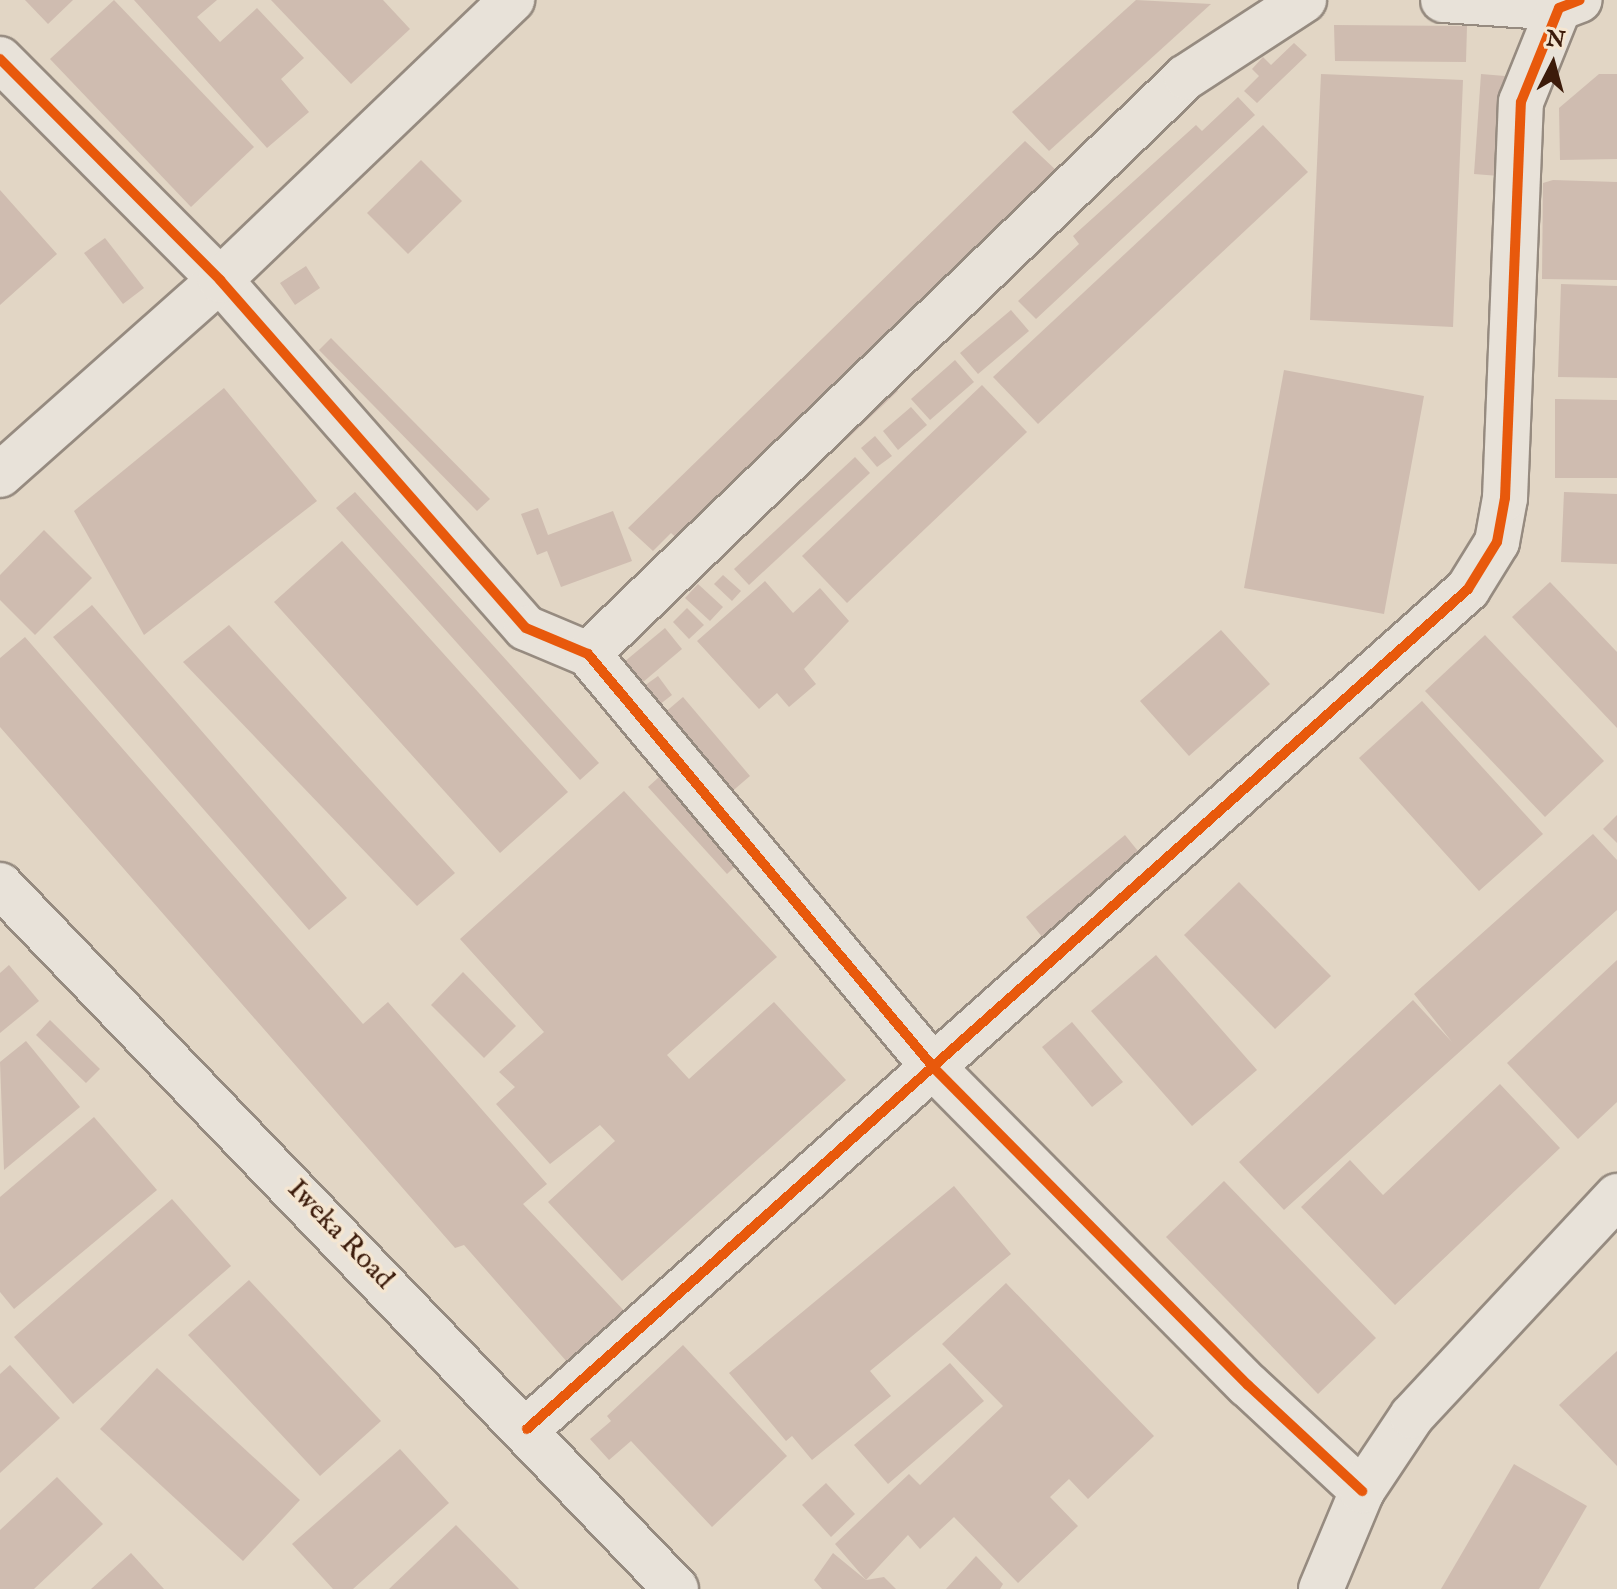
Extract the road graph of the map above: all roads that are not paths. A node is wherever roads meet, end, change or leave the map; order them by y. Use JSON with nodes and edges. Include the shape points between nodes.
{"nodes":[{"id":1,"x":512,"y":0,"type":"edge"},
{"id":2,"x":1304,"y":0,"type":"edge"},
{"id":3,"x":1443,"y":0,"type":"edge"},
{"id":4,"x":1570,"y":4,"type":"edge"},
{"id":5,"x":0,"y":59,"type":"edge"},
{"id":6,"x":220,"y":280,"type":"junction"},
{"id":7,"x":0,"y":475,"type":"edge"},
{"id":8,"x":588,"y":654,"type":"junction"},
{"id":9,"x":0,"y":885,"type":"edge"},
{"id":10,"x":934,"y":1068,"type":"junction"},
{"id":11,"x":1617,"y":1196,"type":"edge"},
{"id":12,"x":527,"y":1429,"type":"junction"},
{"id":13,"x":1362,"y":1491,"type":"junction"},
{"id":14,"x":676,"y":1589,"type":"edge"},
{"id":15,"x":1321,"y":1589,"type":"edge"}],
"edges":[{"from":1,"to":6,"type":"street"},
{"from":2,"to":8,"type":"street","via":[[1186,77]]},
{"from":3,"to":4,"type":"street"},
{"from":4,"to":10,"type":"street","via":[[1521,102],[1505,498],[1497,542],[1468,589]]},
{"from":5,"to":6,"type":"street"},
{"from":6,"to":7,"type":"street"},
{"from":6,"to":8,"type":"street","via":[[526,628]]},
{"from":8,"to":10,"type":"street"},
{"from":9,"to":12,"type":"street","name":"Iweka Road"},
{"from":10,"to":12,"type":"street"},
{"from":10,"to":13,"type":"street","via":[[1248,1385]]},
{"from":11,"to":13,"type":"street","via":[[1412,1416]]},
{"from":12,"to":14,"type":"street","name":"Iweka Road"},
{"from":13,"to":15,"type":"street"}]}
